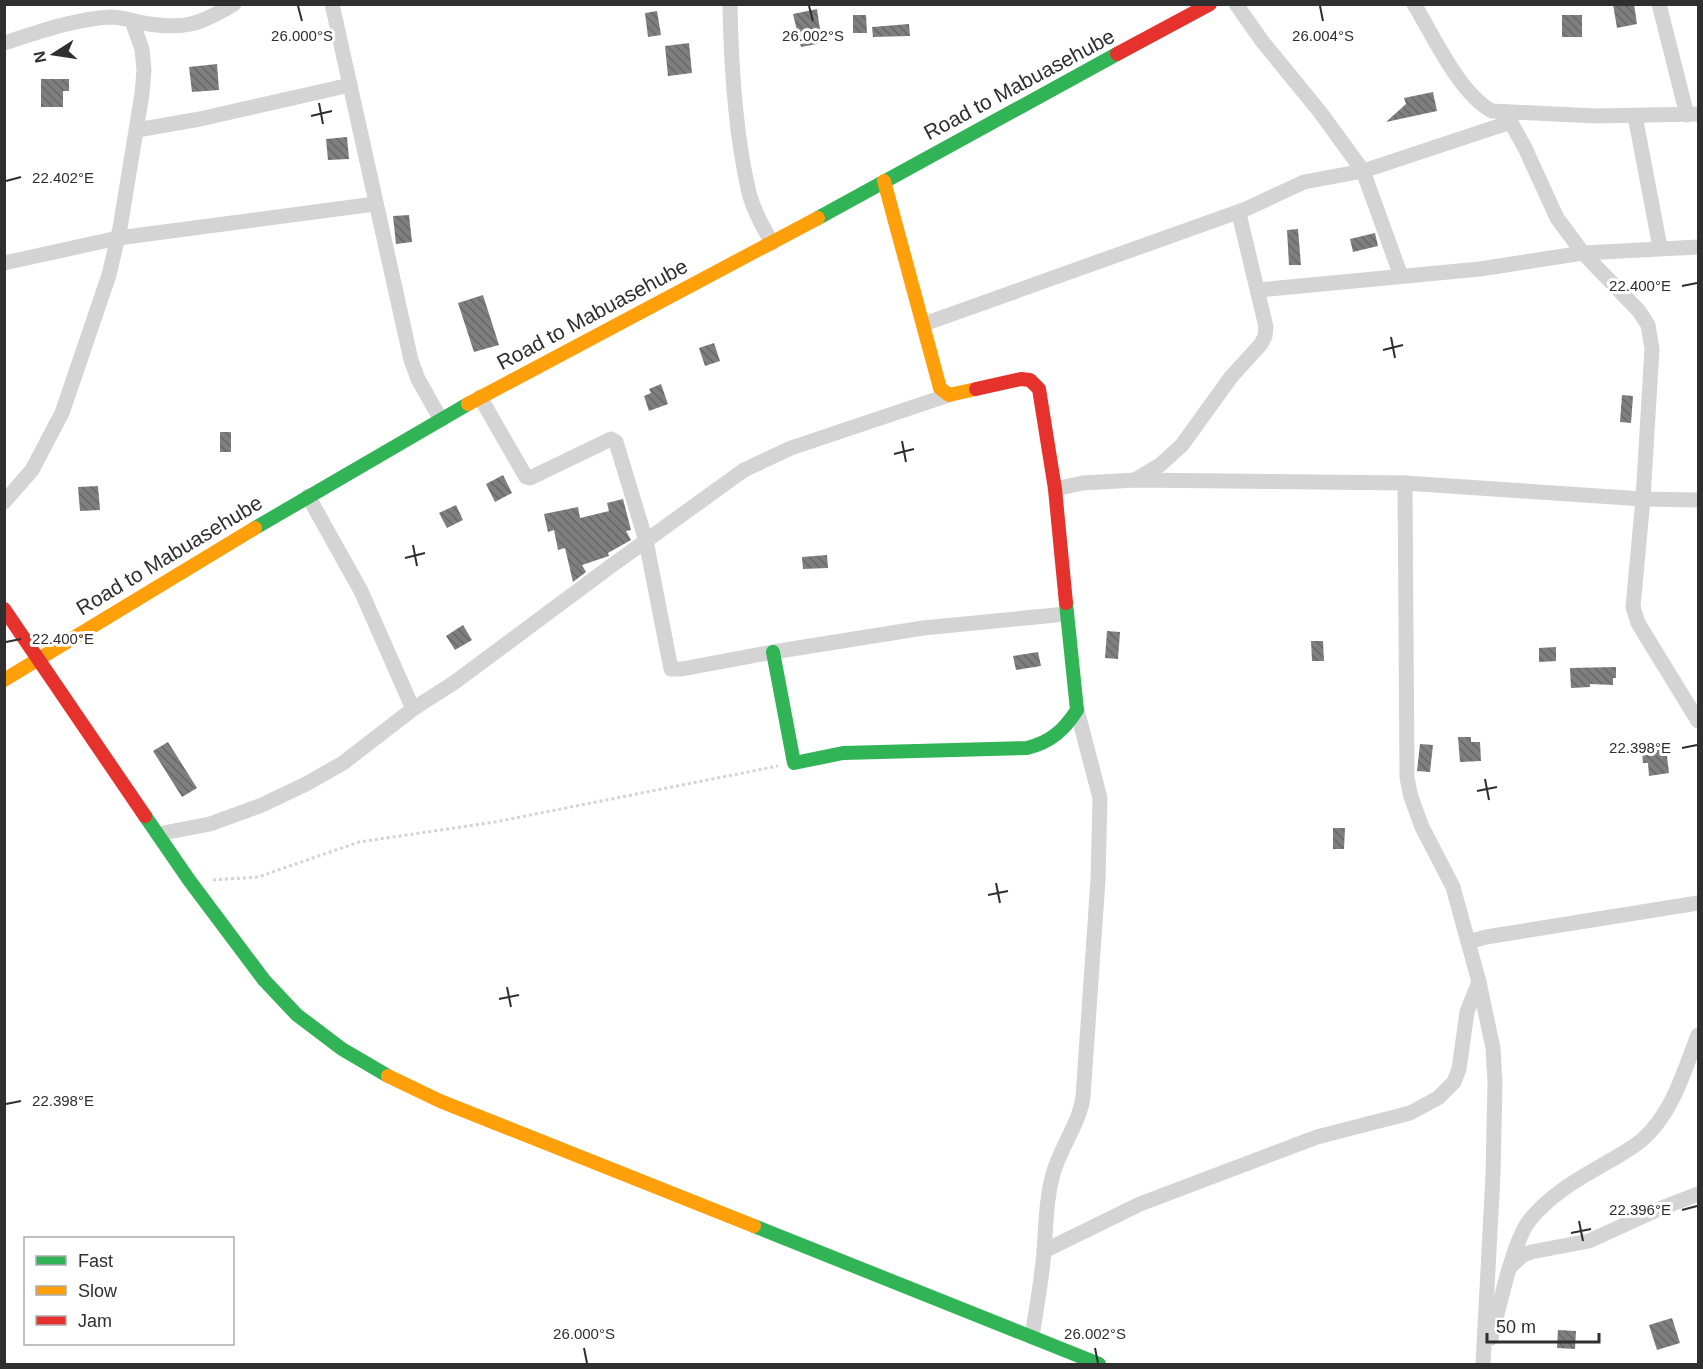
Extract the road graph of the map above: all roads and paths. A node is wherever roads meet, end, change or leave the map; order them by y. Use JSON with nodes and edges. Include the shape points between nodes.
{"nodes":[{"id":1,"x":234,"y":4,"type":"edge"},
{"id":2,"x":332,"y":4,"type":"edge"},
{"id":3,"x":730,"y":4,"type":"edge"},
{"id":4,"x":1236,"y":4,"type":"edge"},
{"id":5,"x":1414,"y":4,"type":"edge"},
{"id":6,"x":1659,"y":4,"type":"edge"},
{"id":7,"x":1200,"y":7,"type":"edge"},
{"id":8,"x":132,"y":21,"type":"junction"},
{"id":9,"x":4,"y":43,"type":"edge"},
{"id":10,"x":350,"y":86,"type":"junction"},
{"id":11,"x":1693,"y":115,"type":"edge"},
{"id":12,"x":1635,"y":116,"type":"junction"},
{"id":13,"x":1508,"y":117,"type":"junction"},
{"id":14,"x":136,"y":130,"type":"junction"},
{"id":15,"x":1363,"y":171,"type":"junction"},
{"id":16,"x":884,"y":181,"type":"junction"},
{"id":17,"x":375,"y":204,"type":"junction"},
{"id":18,"x":1240,"y":211,"type":"junction"},
{"id":19,"x":118,"y":238,"type":"junction"},
{"id":20,"x":772,"y":243,"type":"junction"},
{"id":21,"x":1698,"y":246,"type":"edge"},
{"id":22,"x":1660,"y":248,"type":"junction"},
{"id":23,"x":1583,"y":253,"type":"junction"},
{"id":24,"x":4,"y":263,"type":"edge"},
{"id":25,"x":1401,"y":276,"type":"junction"},
{"id":26,"x":1258,"y":290,"type":"junction"},
{"id":27,"x":924,"y":324,"type":"junction"},
{"id":28,"x":949,"y":395,"type":"junction"},
{"id":29,"x":480,"y":397,"type":"junction"},
{"id":30,"x":441,"y":420,"type":"junction"},
{"id":31,"x":1135,"y":480,"type":"junction"},
{"id":32,"x":1405,"y":483,"type":"junction"},
{"id":33,"x":1055,"y":489,"type":"junction"},
{"id":34,"x":308,"y":496,"type":"junction"},
{"id":35,"x":1643,"y":498,"type":"junction"},
{"id":36,"x":1698,"y":500,"type":"edge"},
{"id":37,"x":4,"y":502,"type":"edge"},
{"id":38,"x":646,"y":541,"type":"junction"},
{"id":39,"x":4,"y":609,"type":"edge"},
{"id":40,"x":1066,"y":614,"type":"junction"},
{"id":41,"x":772,"y":652,"type":"junction"},
{"id":42,"x":37,"y":659,"type":"junction"},
{"id":43,"x":4,"y":680,"type":"edge"},
{"id":44,"x":413,"y":709,"type":"junction"},
{"id":45,"x":1077,"y":710,"type":"junction"},
{"id":46,"x":1698,"y":721,"type":"edge"},
{"id":47,"x":795,"y":763,"type":"junction"},
{"id":48,"x":158,"y":834,"type":"junction"},
{"id":49,"x":189,"y":880,"type":"junction"},
{"id":50,"x":1698,"y":903,"type":"edge"},
{"id":51,"x":1468,"y":942,"type":"junction"},
{"id":52,"x":1479,"y":982,"type":"junction"},
{"id":53,"x":1698,"y":1035,"type":"edge"},
{"id":54,"x":1698,"y":1194,"type":"edge"},
{"id":55,"x":1044,"y":1251,"type":"junction"},
{"id":56,"x":1511,"y":1266,"type":"junction"},
{"id":57,"x":1032,"y":1337,"type":"junction"},
{"id":58,"x":1099,"y":1365,"type":"edge"},
{"id":59,"x":1484,"y":1365,"type":"edge"}],
"edges":[{"from":1,"to":8,"type":"street","via":[[189,26]]},
{"from":2,"to":10,"type":"street"},
{"from":3,"to":20,"type":"street","via":[[740,137],[750,193]]},
{"from":4,"to":15,"type":"street"},
{"from":5,"to":13,"type":"street","via":[[1467,92],[1481,105]]},
{"from":6,"to":11,"type":"street"},
{"from":7,"to":16,"type":"street","name":"Road to Mabuasehube"},
{"from":8,"to":9,"type":"street","via":[[114,17],[83,20]]},
{"from":8,"to":14,"type":"street","via":[[142,49],[144,70]]},
{"from":10,"to":14,"type":"street","via":[[200,120]]},
{"from":10,"to":17,"type":"street"},
{"from":11,"to":12,"type":"street"},
{"from":12,"to":13,"type":"street"},
{"from":12,"to":22,"type":"street"},
{"from":13,"to":15,"type":"street"},
{"from":13,"to":23,"type":"street","via":[[1557,218]]},
{"from":14,"to":19,"type":"street"},
{"from":15,"to":18,"type":"street","via":[[1304,182]]},
{"from":15,"to":25,"type":"street"},
{"from":16,"to":20,"type":"street","name":"Road to Mabuasehube"},
{"from":16,"to":27,"type":"street"},
{"from":17,"to":19,"type":"street"},
{"from":17,"to":30,"type":"street","via":[[411,360]]},
{"from":18,"to":26,"type":"street"},
{"from":18,"to":27,"type":"street"},
{"from":19,"to":24,"type":"street"},
{"from":19,"to":37,"type":"street","via":[[62,413],[32,470]]},
{"from":20,"to":29,"type":"street","name":"Road to Mabuasehube"},
{"from":21,"to":22,"type":"street"},
{"from":22,"to":23,"type":"street"},
{"from":23,"to":25,"type":"street"},
{"from":23,"to":35,"type":"street","via":[[1639,311],[1651,338]]},
{"from":25,"to":26,"type":"street"},
{"from":26,"to":31,"type":"street","via":[[1266,327],[1261,344],[1172,456]]},
{"from":27,"to":28,"type":"street","via":[[938,383]]},
{"from":28,"to":33,"type":"street","via":[[1021,379],[1035,383]]},
{"from":28,"to":38,"type":"street","via":[[791,447],[744,470]]},
{"from":29,"to":30,"type":"street","name":"Road to Mabuasehube"},
{"from":29,"to":38,"type":"street","via":[[526,477],[611,439],[616,442]]},
{"from":30,"to":34,"type":"street","name":"Road to Mabuasehube"},
{"from":31,"to":32,"type":"street"},
{"from":31,"to":33,"type":"street"},
{"from":32,"to":35,"type":"street"},
{"from":32,"to":51,"type":"street","via":[[1407,778],[1422,827],[1454,887]]},
{"from":33,"to":40,"type":"street"},
{"from":34,"to":42,"type":"street","name":"Road to Mabuasehube"},
{"from":34,"to":44,"type":"street","via":[[360,591]]},
{"from":35,"to":36,"type":"street"},
{"from":35,"to":46,"type":"street","via":[[1634,615]]},
{"from":38,"to":41,"type":"street","via":[[671,669]]},
{"from":38,"to":44,"type":"street"},
{"from":39,"to":42,"type":"street"},
{"from":40,"to":41,"type":"street","via":[[923,628]]},
{"from":40,"to":45,"type":"street"},
{"from":41,"to":47,"type":"street"},
{"from":42,"to":43,"type":"street","name":"Road to Mabuasehube"},
{"from":42,"to":48,"type":"street"},
{"from":44,"to":48,"type":"street","via":[[343,762],[306,784],[210,824]]},
{"from":45,"to":47,"type":"street","via":[[1058,735],[1039,747],[843,753]]},
{"from":45,"to":55,"type":"street","via":[[1100,798],[1098,880],[1083,1097],[1054,1173]]},
{"from":47,"to":49,"type":"path","via":[[495,822],[359,842],[258,877]]},
{"from":48,"to":49,"type":"street"},
{"from":49,"to":57,"type":"street","via":[[264,980],[297,1015],[342,1049],[393,1079]]},
{"from":50,"to":51,"type":"street"},
{"from":51,"to":52,"type":"street"},
{"from":52,"to":55,"type":"street","via":[[1467,1012],[1459,1070],[1454,1082],[1438,1098],[1410,1113],[1317,1137],[1150,1200]]},
{"from":52,"to":59,"type":"street","via":[[1493,1048],[1495,1082]]},
{"from":53,"to":56,"type":"street","via":[[1675,1094],[1652,1130],[1636,1145],[1546,1202],[1522,1233]]},
{"from":54,"to":56,"type":"street","via":[[1588,1241],[1531,1252]]},
{"from":55,"to":57,"type":"street"},
{"from":56,"to":59,"type":"street"},
{"from":57,"to":58,"type":"street"}]}
